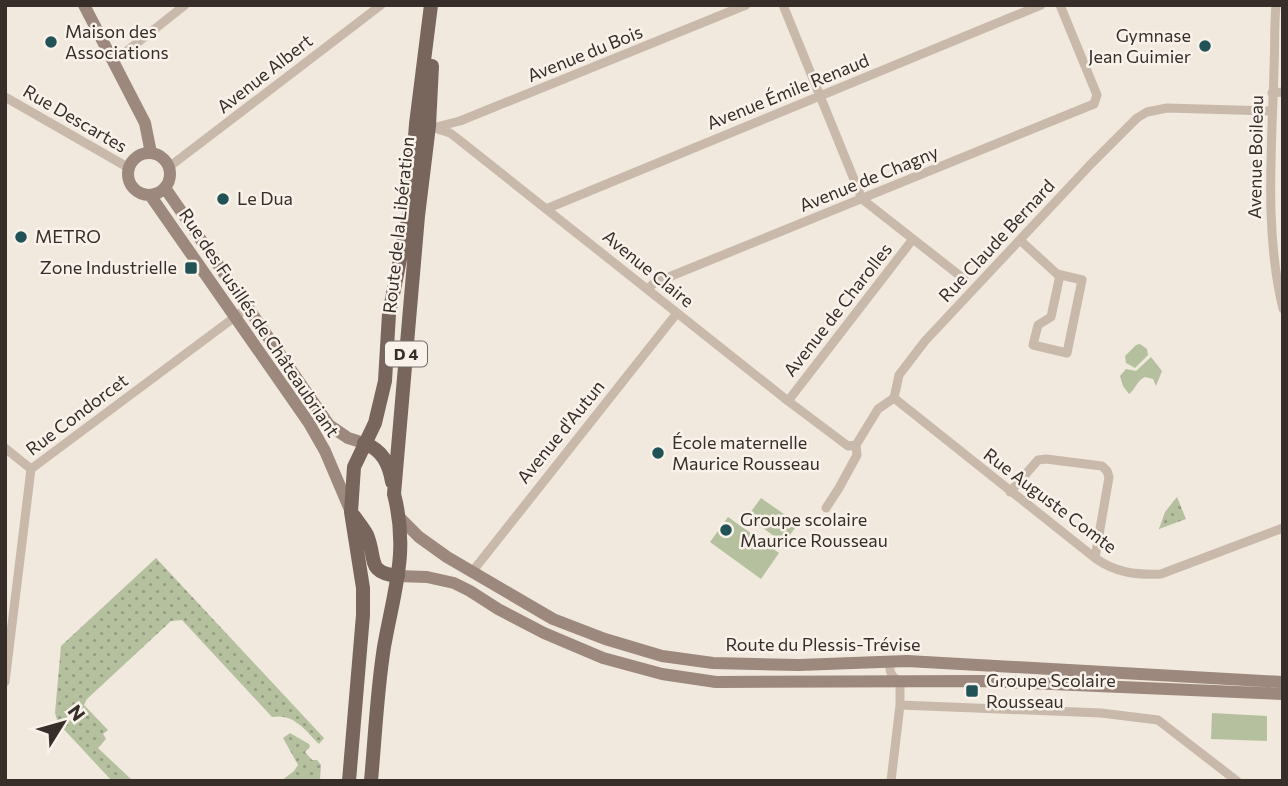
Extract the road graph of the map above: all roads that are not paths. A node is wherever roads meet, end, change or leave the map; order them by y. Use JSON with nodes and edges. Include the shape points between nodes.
{"nodes":[{"id":1,"x":84,"y":5,"type":"edge"},
{"id":2,"x":185,"y":5,"type":"edge"},
{"id":3,"x":381,"y":5,"type":"edge"},
{"id":4,"x":432,"y":5,"type":"edge"},
{"id":5,"x":746,"y":5,"type":"edge"},
{"id":6,"x":783,"y":5,"type":"edge"},
{"id":7,"x":1041,"y":5,"type":"edge"},
{"id":8,"x":1060,"y":5,"type":"edge"},
{"id":9,"x":1276,"y":5,"type":"edge"},
{"id":10,"x":113,"y":62,"type":"junction"},
{"id":11,"x":1283,"y":92,"type":"edge"},
{"id":12,"x":1272,"y":93,"type":"junction"},
{"id":13,"x":820,"y":96,"type":"junction"},
{"id":14,"x":5,"y":97,"type":"edge"},
{"id":15,"x":1271,"y":111,"type":"junction"},
{"id":16,"x":427,"y":126,"type":"junction"},
{"id":17,"x":151,"y":153,"type":"junction"},
{"id":18,"x":169,"y":167,"type":"junction"},
{"id":19,"x":129,"y":168,"type":"junction"},
{"id":20,"x":165,"y":188,"type":"junction"},
{"id":21,"x":150,"y":195,"type":"junction"},
{"id":22,"x":862,"y":198,"type":"junction"},
{"id":23,"x":546,"y":208,"type":"junction"},
{"id":24,"x":913,"y":239,"type":"junction"},
{"id":25,"x":1020,"y":240,"type":"junction"},
{"id":26,"x":1060,"y":275,"type":"junction"},
{"id":27,"x":964,"y":279,"type":"dead end"},
{"id":28,"x":648,"y":289,"type":"junction"},
{"id":29,"x":247,"y":308,"type":"junction"},
{"id":30,"x":1283,"y":309,"type":"edge"},
{"id":31,"x":677,"y":313,"type":"junction"},
{"id":32,"x":235,"y":317,"type":"junction"},
{"id":33,"x":894,"y":398,"type":"junction"},
{"id":34,"x":788,"y":401,"type":"junction"},
{"id":35,"x":364,"y":443,"type":"junction"},
{"id":36,"x":856,"y":445,"type":"junction"},
{"id":37,"x":5,"y":447,"type":"edge"},
{"id":38,"x":31,"y":468,"type":"junction"},
{"id":39,"x":1010,"y":492,"type":"junction"},
{"id":40,"x":394,"y":494,"type":"junction"},
{"id":41,"x":826,"y":508,"type":"dead end"},
{"id":42,"x":351,"y":512,"type":"junction"},
{"id":43,"x":400,"y":518,"type":"junction"},
{"id":44,"x":1283,"y":528,"type":"edge"},
{"id":45,"x":1095,"y":558,"type":"junction"},
{"id":46,"x":472,"y":572,"type":"junction"},
{"id":47,"x":398,"y":576,"type":"junction"},
{"id":48,"x":907,"y":661,"type":"junction"},
{"id":49,"x":890,"y":662,"type":"junction"},
{"id":50,"x":900,"y":681,"type":"junction"},
{"id":51,"x":5,"y":682,"type":"edge"},
{"id":52,"x":1283,"y":682,"type":"edge"},
{"id":53,"x":1283,"y":694,"type":"edge"},
{"id":54,"x":900,"y":705,"type":"junction"},
{"id":55,"x":356,"y":714,"type":"junction"},
{"id":56,"x":349,"y":781,"type":"edge"},
{"id":57,"x":357,"y":781,"type":"edge"},
{"id":58,"x":371,"y":781,"type":"edge"},
{"id":59,"x":891,"y":781,"type":"edge"},
{"id":60,"x":1237,"y":781,"type":"edge"}],
"edges":[{"from":1,"to":10,"type":"main road"},
{"from":2,"to":10,"type":"street"},
{"from":3,"to":18,"type":"street","name":"Avenue Albert"},
{"from":4,"to":16,"type":"main road","name":"Route de la Libération","number":"D 4"},
{"from":5,"to":16,"type":"street","name":"Avenue du Bois","via":[[451,125]]},
{"from":6,"to":13,"type":"street"},
{"from":7,"to":13,"type":"street","name":"Avenue Émile Renaud"},
{"from":8,"to":22,"type":"street","name":"Avenue de Chagny","via":[[1097,94],[1094,104]]},
{"from":9,"to":12,"type":"street","name":"Avenue Boileau"},
{"from":10,"to":17,"type":"main road","via":[[145,123]]},
{"from":11,"to":12,"type":"street"},
{"from":12,"to":15,"type":"street","name":"Avenue Boileau"},
{"from":13,"to":22,"type":"street"},
{"from":13,"to":23,"type":"street","name":"Avenue Émile Renaud"},
{"from":14,"to":19,"type":"street","name":"Rue Descartes"},
{"from":15,"to":25,"type":"street","name":"Rue Claude Bernard","via":[[1167,108],[1147,112]]},
{"from":15,"to":30,"type":"street","name":"Avenue Boileau","via":[[1272,253]]},
{"from":16,"to":23,"type":"street","name":"Avenue Claire","via":[[458,139]]},
{"from":16,"to":35,"type":"main road","name":"Route de la Libération","number":"D 4","via":[[389,314],[385,380]]},
{"from":16,"to":40,"type":"main road","name":"Route de la Libération","number":"D 4"},
{"from":17,"to":18,"type":"main road"},
{"from":17,"to":19,"type":"main road","via":[[134,160]]},
{"from":18,"to":20,"type":"main road"},
{"from":19,"to":21,"type":"main road","via":[[132,187]]},
{"from":20,"to":21,"type":"main road"},
{"from":20,"to":29,"type":"main road","name":"Rue des Fusillés de Châteaubriant"},
{"from":21,"to":32,"type":"main road","name":"Rue des Fusillés de Châteaubriant"},
{"from":22,"to":24,"type":"street"},
{"from":22,"to":28,"type":"street","name":"Avenue de Chagny"},
{"from":23,"to":28,"type":"street","name":"Avenue Claire"},
{"from":24,"to":27,"type":"street"},
{"from":24,"to":34,"type":"street","name":"Avenue de Charolles"},
{"from":25,"to":26,"type":"street"},
{"from":25,"to":33,"type":"street","name":"Rue Claude Bernard","via":[[905,365]]},
{"from":26,"to":26,"type":"street","via":[[1051,317],[1038,325],[1033,345],[1067,352],[1082,279]]},
{"from":28,"to":31,"type":"street","name":"Avenue Claire"},
{"from":29,"to":32,"type":"street","name":"Rue Condorcet"},
{"from":29,"to":35,"type":"main road","name":"Rue des Fusillés de Châteaubriant","via":[[329,425]]},
{"from":31,"to":34,"type":"street","name":"Avenue Claire"},
{"from":31,"to":46,"type":"street","name":"Avenue d'Autun"},
{"from":32,"to":38,"type":"street","name":"Rue Condorcet"},
{"from":32,"to":42,"type":"main road","name":"Rue des Fusillés de Châteaubriant","via":[[309,423]]},
{"from":33,"to":36,"type":"street","name":"Rue Claude Bernard","via":[[878,409]]},
{"from":33,"to":39,"type":"street","name":"Rue Auguste Comte"},
{"from":34,"to":36,"type":"street","name":"Avenue Claire","via":[[848,446]]},
{"from":35,"to":40,"type":"main road","via":[[386,460]]},
{"from":35,"to":42,"type":"main road","name":"Route de la Libération","number":"D 4","via":[[354,467]]},
{"from":36,"to":41,"type":"street","name":"Rue Claude Bernard","via":[[857,455]]},
{"from":37,"to":38,"type":"street"},
{"from":38,"to":51,"type":"street","name":"Rue Condorcet"},
{"from":39,"to":45,"type":"street","name":"Rue Auguste Comte"},
{"from":39,"to":45,"type":"street","via":[[1038,460],[1102,466],[1109,477]]},
{"from":40,"to":43,"type":"main road","name":"Route de la Libération","number":"D 4"},
{"from":42,"to":47,"type":"main road","via":[[367,535],[376,569],[383,575]]},
{"from":42,"to":55,"type":"main road","name":"Route de la Libération","number":"D 4","via":[[363,602]]},
{"from":43,"to":46,"type":"main road","name":"Route du Plessis-Trévise","via":[[422,539]]},
{"from":43,"to":47,"type":"main road","name":"Route de la Libération","number":"D 4"},
{"from":44,"to":45,"type":"street","name":"Rue Auguste Comte","via":[[1161,574],[1124,573]]},
{"from":46,"to":49,"type":"main road","name":"Route du Plessis-Trévise","via":[[553,619],[662,656],[713,663]]},
{"from":47,"to":50,"type":"main road","name":"Route du Plessis-Trévise","via":[[443,579],[544,633],[603,658],[662,674],[716,682]]},
{"from":47,"to":58,"type":"main road","name":"Route de la Libération","number":"D 4","via":[[384,649]]},
{"from":48,"to":49,"type":"main road","name":"Route du Plessis-Trévise"},
{"from":48,"to":50,"type":"street","via":[[907,674]]},
{"from":48,"to":52,"type":"main road","name":"Route du Plessis-Trévise"},
{"from":49,"to":50,"type":"street","via":[[890,673]]},
{"from":50,"to":53,"type":"main road","name":"Route du Plessis-Trévise"},
{"from":50,"to":54,"type":"street"},
{"from":54,"to":59,"type":"street"},
{"from":54,"to":60,"type":"street","via":[[1101,713],[1158,720]]},
{"from":55,"to":56,"type":"main road","name":"Route de la Libération","number":"D 4"},
{"from":55,"to":57,"type":"main road","name":"Route de la Libération"}]}
